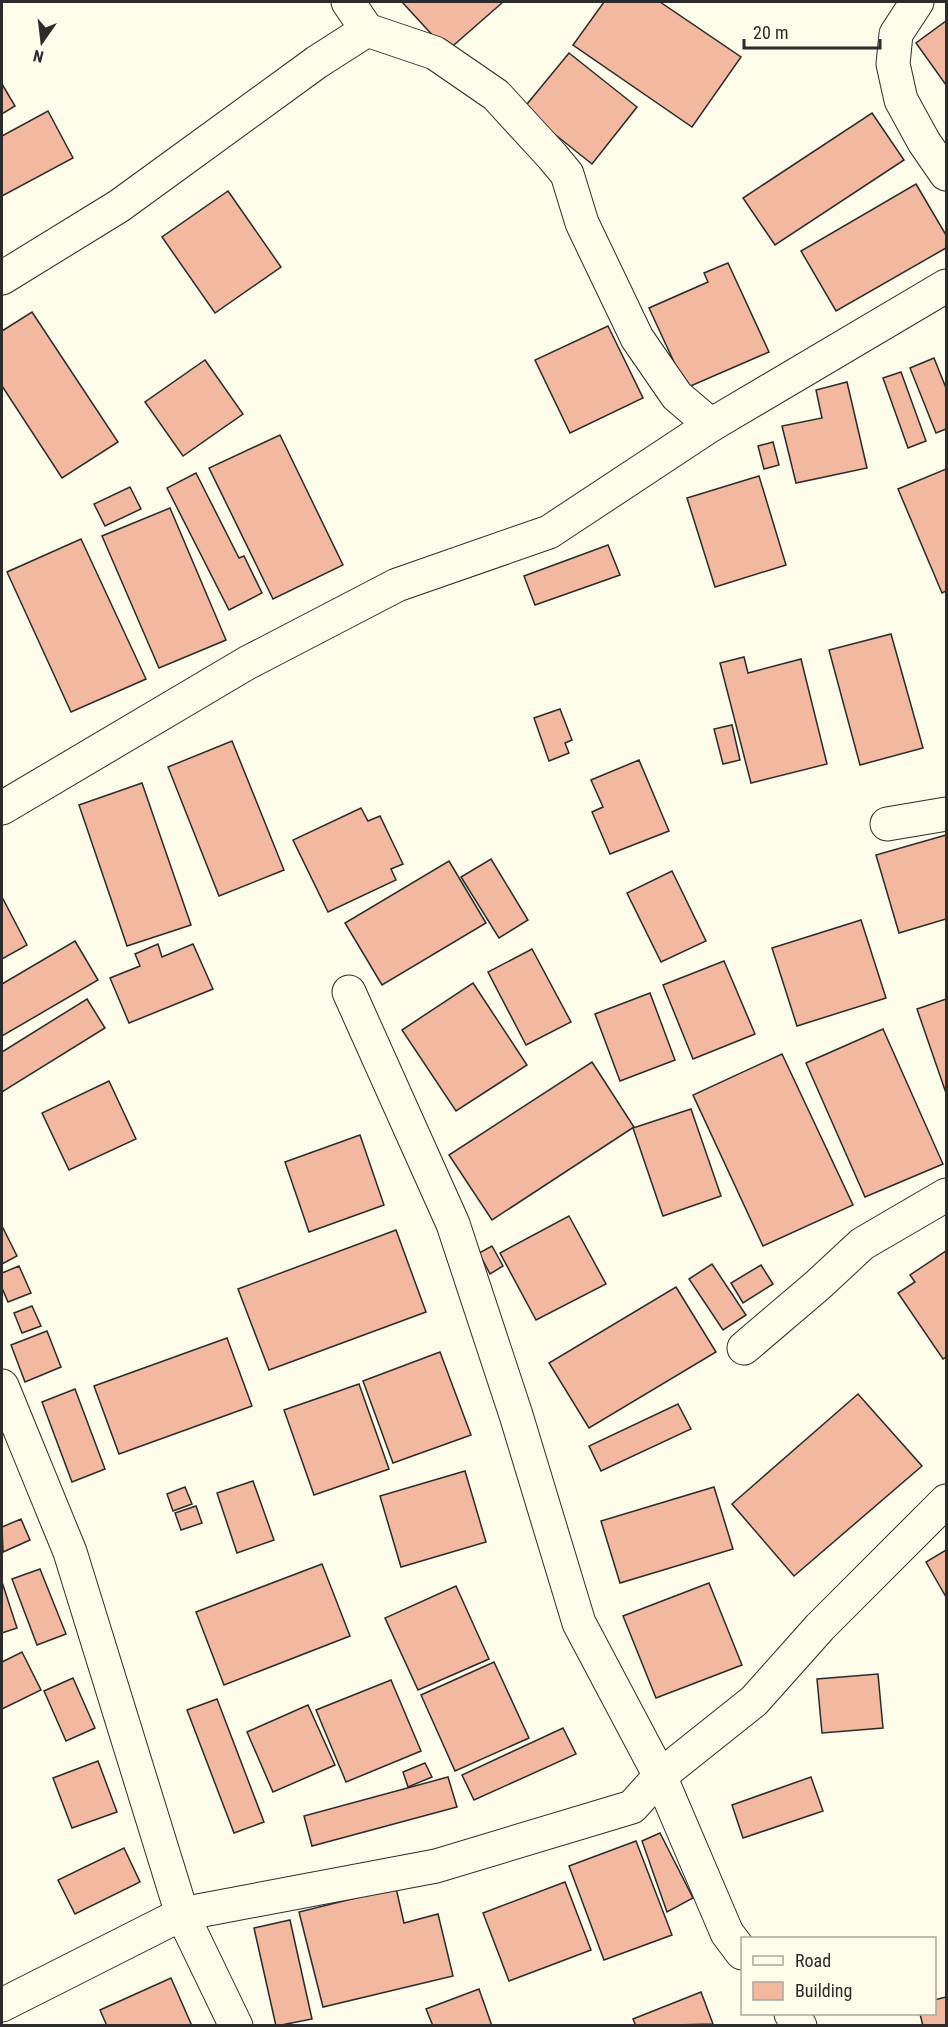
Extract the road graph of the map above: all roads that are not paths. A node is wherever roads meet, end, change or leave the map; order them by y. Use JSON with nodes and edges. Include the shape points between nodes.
{"nodes":[{"id":1,"x":348,"y":2,"type":"edge"},
{"id":2,"x":916,"y":2,"type":"edge"},
{"id":3,"x":367,"y":30,"type":"junction"},
{"id":4,"x":946,"y":174,"type":"edge"},
{"id":5,"x":2,"y":278,"type":"edge"},
{"id":6,"x":946,"y":286,"type":"edge"},
{"id":7,"x":711,"y":425,"type":"junction"},
{"id":8,"x":2,"y":808,"type":"edge"},
{"id":9,"x":946,"y":814,"type":"edge"},
{"id":10,"x":887,"y":824,"type":"dead end"},
{"id":11,"x":349,"y":992,"type":"dead end"},
{"id":12,"x":946,"y":1196,"type":"edge"},
{"id":13,"x":744,"y":1348,"type":"dead end"},
{"id":14,"x":2,"y":1386,"type":"edge"},
{"id":15,"x":946,"y":1501,"type":"edge"},
{"id":16,"x":660,"y":1776,"type":"junction"},
{"id":17,"x":182,"y":1914,"type":"junction"},
{"id":18,"x":741,"y":1952,"type":"edge"},
{"id":19,"x":2,"y":2005,"type":"edge"},
{"id":20,"x":236,"y":2025,"type":"edge"}],
"edges":[{"from":1,"to":3,"type":"street"},
{"from":2,"to":4,"type":"street","via":[[896,34],[893,64],[901,100]]},
{"from":3,"to":5,"type":"street","via":[[119,206]]},
{"from":3,"to":7,"type":"street","via":[[435,53],[496,94],[552,156],[567,174],[582,223],[637,338],[677,396]]},
{"from":6,"to":7,"type":"street"},
{"from":7,"to":8,"type":"street","via":[[549,532],[397,585],[247,663]]},
{"from":9,"to":10,"type":"street"},
{"from":11,"to":16,"type":"street","via":[[453,1224],[579,1623]]},
{"from":12,"to":13,"type":"street","via":[[862,1244]]},
{"from":14,"to":17,"type":"street","via":[[70,1552]]},
{"from":15,"to":16,"type":"street","via":[[754,1701]]},
{"from":16,"to":17,"type":"street","via":[[632,1807],[436,1866]]},
{"from":16,"to":18,"type":"street","via":[[726,1933]]},
{"from":17,"to":19,"type":"street"},
{"from":17,"to":20,"type":"street"}]}
